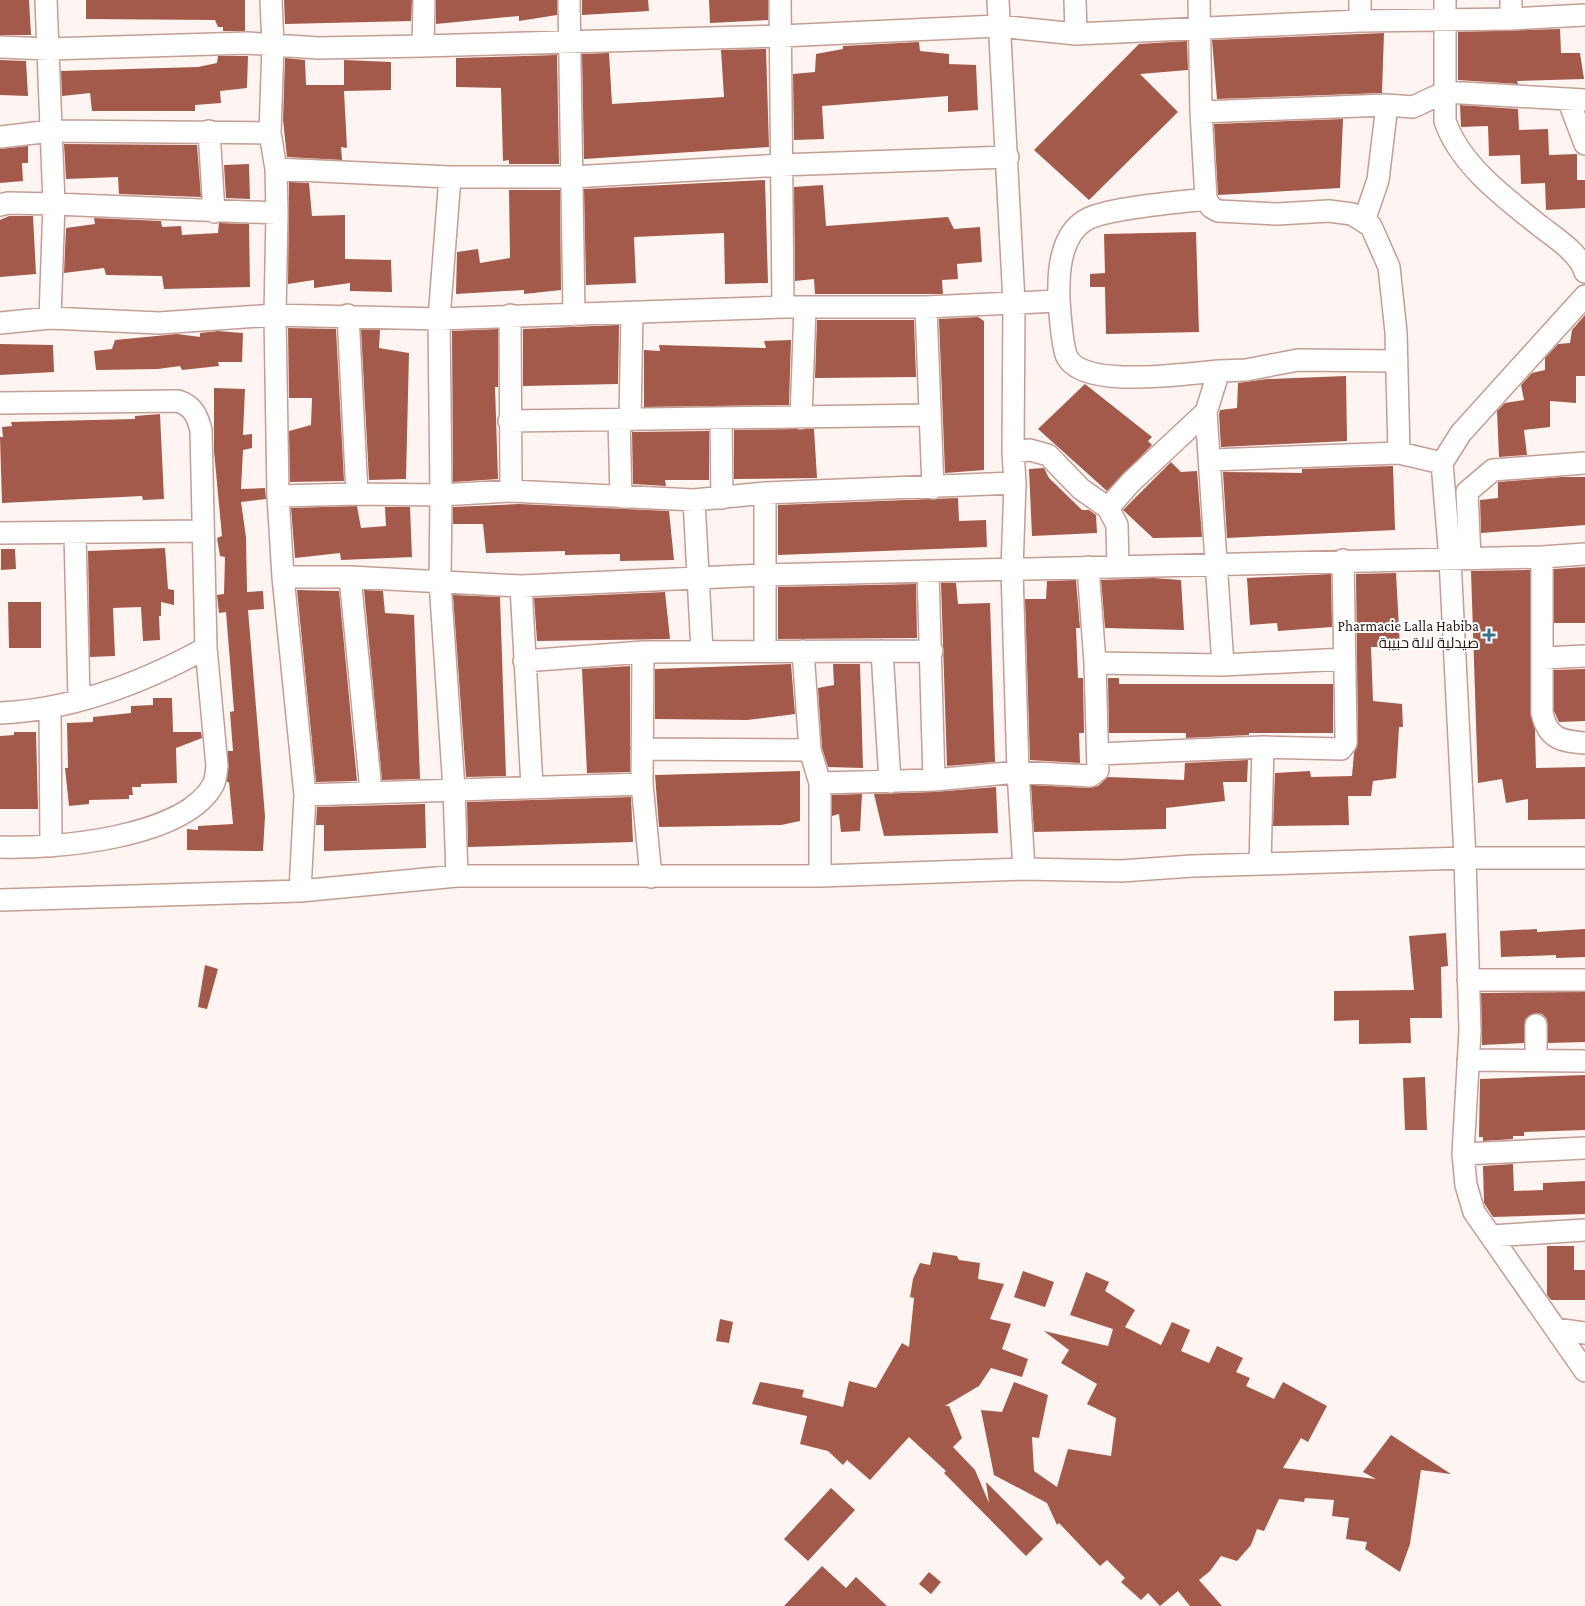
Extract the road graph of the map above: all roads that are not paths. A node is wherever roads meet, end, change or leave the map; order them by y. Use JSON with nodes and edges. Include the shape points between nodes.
{"nodes":[{"id":1,"x":46,"y":0,"type":"edge"},
{"id":2,"x":271,"y":0,"type":"edge"},
{"id":3,"x":424,"y":0,"type":"edge"},
{"id":4,"x":569,"y":0,"type":"edge"},
{"id":5,"x":780,"y":0,"type":"edge"},
{"id":6,"x":998,"y":0,"type":"edge"},
{"id":7,"x":1075,"y":0,"type":"edge"},
{"id":8,"x":1199,"y":0,"type":"edge"},
{"id":9,"x":1360,"y":0,"type":"edge"},
{"id":10,"x":1445,"y":10,"type":"edge"},
{"id":11,"x":1511,"y":10,"type":"edge"},
{"id":12,"x":1585,"y":15,"type":"edge"},
{"id":13,"x":1360,"y":21,"type":"junction"},
{"id":14,"x":998,"y":26,"type":"junction"},
{"id":15,"x":1200,"y":28,"type":"junction"},
{"id":16,"x":1076,"y":34,"type":"junction"},
{"id":17,"x":781,"y":36,"type":"junction"},
{"id":18,"x":569,"y":41,"type":"junction"},
{"id":19,"x":273,"y":46,"type":"junction"},
{"id":20,"x":423,"y":46,"type":"junction"},
{"id":21,"x":0,"y":47,"type":"edge"},
{"id":22,"x":50,"y":49,"type":"junction"},
{"id":23,"x":1446,"y":92,"type":"junction"},
{"id":24,"x":1577,"y":100,"type":"edge"},
{"id":25,"x":1386,"y":105,"type":"junction"},
{"id":26,"x":1201,"y":112,"type":"junction"},
{"id":27,"x":51,"y":131,"type":"junction"},
{"id":28,"x":209,"y":131,"type":"junction"},
{"id":29,"x":270,"y":133,"type":"junction"},
{"id":30,"x":0,"y":137,"type":"edge"},
{"id":31,"x":1585,"y":144,"type":"edge"},
{"id":32,"x":1008,"y":157,"type":"junction"},
{"id":33,"x":780,"y":165,"type":"junction"},
{"id":34,"x":276,"y":169,"type":"junction"},
{"id":35,"x":450,"y":176,"type":"junction"},
{"id":36,"x":572,"y":177,"type":"junction"},
{"id":37,"x":1206,"y":199,"type":"junction"},
{"id":38,"x":54,"y":204,"type":"junction"},
{"id":39,"x":0,"y":205,"type":"edge"},
{"id":40,"x":214,"y":212,"type":"junction"},
{"id":41,"x":277,"y":213,"type":"junction"},
{"id":42,"x":1364,"y":221,"type":"junction"},
{"id":43,"x":1585,"y":272,"type":"edge"},
{"id":44,"x":1585,"y":296,"type":"edge"},
{"id":45,"x":1058,"y":301,"type":"junction"},
{"id":46,"x":1014,"y":302,"type":"junction"},
{"id":47,"x":782,"y":307,"type":"junction"},
{"id":48,"x":926,"y":307,"type":"junction"},
{"id":49,"x":804,"y":308,"type":"junction"},
{"id":50,"x":275,"y":314,"type":"junction"},
{"id":51,"x":632,"y":314,"type":"junction"},
{"id":52,"x":348,"y":315,"type":"junction"},
{"id":53,"x":510,"y":315,"type":"junction"},
{"id":54,"x":574,"y":315,"type":"junction"},
{"id":55,"x":50,"y":318,"type":"junction"},
{"id":56,"x":439,"y":319,"type":"junction"},
{"id":57,"x":0,"y":323,"type":"edge"},
{"id":58,"x":1396,"y":361,"type":"junction"},
{"id":59,"x":1219,"y":371,"type":"junction"},
{"id":60,"x":0,"y":403,"type":"edge"},
{"id":61,"x":1206,"y":412,"type":"junction"},
{"id":62,"x":930,"y":415,"type":"junction"},
{"id":63,"x":801,"y":418,"type":"junction"},
{"id":64,"x":721,"y":419,"type":"junction"},
{"id":65,"x":624,"y":420,"type":"junction"},
{"id":66,"x":509,"y":421,"type":"junction"},
{"id":67,"x":1013,"y":452,"type":"junction"},
{"id":68,"x":1399,"y":453,"type":"junction"},
{"id":69,"x":1210,"y":460,"type":"junction"},
{"id":70,"x":1442,"y":463,"type":"junction"},
{"id":71,"x":1585,"y":463,"type":"edge"},
{"id":72,"x":1015,"y":483,"type":"junction"},
{"id":73,"x":933,"y":488,"type":"junction"},
{"id":74,"x":511,"y":491,"type":"junction"},
{"id":75,"x":765,"y":493,"type":"junction"},
{"id":76,"x":356,"y":494,"type":"junction"},
{"id":77,"x":441,"y":495,"type":"junction"},
{"id":78,"x":278,"y":496,"type":"junction"},
{"id":79,"x":620,"y":497,"type":"junction"},
{"id":80,"x":722,"y":498,"type":"junction"},
{"id":81,"x":694,"y":500,"type":"junction"},
{"id":82,"x":1108,"y":508,"type":"junction"},
{"id":83,"x":203,"y":531,"type":"junction"},
{"id":84,"x":0,"y":532,"type":"edge"},
{"id":85,"x":75,"y":533,"type":"junction"},
{"id":86,"x":1585,"y":554,"type":"edge"},
{"id":87,"x":1542,"y":557,"type":"junction"},
{"id":88,"x":1460,"y":559,"type":"junction"},
{"id":89,"x":1342,"y":560,"type":"junction"},
{"id":90,"x":1216,"y":564,"type":"junction"},
{"id":91,"x":1118,"y":566,"type":"junction"},
{"id":92,"x":1088,"y":567,"type":"junction"},
{"id":93,"x":1012,"y":570,"type":"junction"},
{"id":94,"x":928,"y":572,"type":"junction"},
{"id":95,"x":763,"y":575,"type":"junction"},
{"id":96,"x":283,"y":577,"type":"junction"},
{"id":97,"x":350,"y":577,"type":"junction"},
{"id":98,"x":699,"y":580,"type":"junction"},
{"id":99,"x":440,"y":582,"type":"junction"},
{"id":100,"x":521,"y":586,"type":"junction"},
{"id":101,"x":206,"y":648,"type":"junction"},
{"id":102,"x":765,"y":650,"type":"junction"},
{"id":103,"x":803,"y":650,"type":"junction"},
{"id":104,"x":702,"y":651,"type":"junction"},
{"id":105,"x":882,"y":651,"type":"junction"},
{"id":106,"x":932,"y":651,"type":"junction"},
{"id":107,"x":643,"y":652,"type":"junction"},
{"id":108,"x":1585,"y":656,"type":"edge"},
{"id":109,"x":1543,"y":658,"type":"junction"},
{"id":110,"x":1345,"y":659,"type":"junction"},
{"id":111,"x":524,"y":661,"type":"junction"},
{"id":112,"x":1095,"y":663,"type":"junction"},
{"id":113,"x":1223,"y":665,"type":"junction"},
{"id":114,"x":79,"y":699,"type":"junction"},
{"id":115,"x":50,"y":707,"type":"junction"},
{"id":116,"x":0,"y":712,"type":"edge"},
{"id":117,"x":1585,"y":743,"type":"edge"},
{"id":118,"x":1262,"y":747,"type":"junction"},
{"id":119,"x":642,"y":749,"type":"junction"},
{"id":120,"x":810,"y":750,"type":"junction"},
{"id":121,"x":1098,"y":754,"type":"junction"},
{"id":122,"x":1018,"y":772,"type":"junction"},
{"id":123,"x":934,"y":780,"type":"junction"},
{"id":124,"x":890,"y":782,"type":"junction"},
{"id":125,"x":820,"y":783,"type":"junction"},
{"id":126,"x":642,"y":784,"type":"junction"},
{"id":127,"x":532,"y":786,"type":"junction"},
{"id":128,"x":454,"y":789,"type":"junction"},
{"id":129,"x":371,"y":791,"type":"junction"},
{"id":130,"x":305,"y":795,"type":"junction"},
{"id":131,"x":51,"y":846,"type":"junction"},
{"id":132,"x":0,"y":847,"type":"edge"},
{"id":133,"x":1465,"y":858,"type":"junction"},
{"id":134,"x":1585,"y":858,"type":"edge"},
{"id":135,"x":1260,"y":864,"type":"junction"},
{"id":136,"x":1024,"y":869,"type":"junction"},
{"id":137,"x":457,"y":876,"type":"junction"},
{"id":138,"x":820,"y":876,"type":"junction"},
{"id":139,"x":651,"y":877,"type":"junction"},
{"id":140,"x":300,"y":891,"type":"junction"},
{"id":141,"x":0,"y":900,"type":"edge"},
{"id":142,"x":1468,"y":980,"type":"junction"},
{"id":143,"x":1585,"y":980,"type":"edge"},
{"id":144,"x":1536,"y":1025,"type":"dead end"},
{"id":145,"x":1468,"y":1060,"type":"junction"},
{"id":146,"x":1536,"y":1060,"type":"junction"},
{"id":147,"x":1585,"y":1061,"type":"edge"},
{"id":148,"x":1585,"y":1148,"type":"edge"},
{"id":149,"x":1462,"y":1154,"type":"junction"},
{"id":150,"x":1585,"y":1230,"type":"edge"},
{"id":151,"x":1491,"y":1236,"type":"junction"},
{"id":152,"x":1556,"y":1329,"type":"junction"},
{"id":153,"x":1585,"y":1333,"type":"edge"},
{"id":154,"x":1585,"y":1371,"type":"edge"}],
"edges":[{"from":1,"to":22,"type":"street"},
{"from":2,"to":19,"type":"street"},
{"from":3,"to":20,"type":"street"},
{"from":4,"to":18,"type":"street"},
{"from":5,"to":17,"type":"street"},
{"from":6,"to":14,"type":"street"},
{"from":7,"to":16,"type":"street"},
{"from":8,"to":15,"type":"street"},
{"from":9,"to":13,"type":"street"},
{"from":10,"to":11,"type":"street"},
{"from":10,"to":13,"type":"street"},
{"from":10,"to":23,"type":"street"},
{"from":11,"to":12,"type":"street"},
{"from":13,"to":15,"type":"street"},
{"from":14,"to":16,"type":"street"},
{"from":14,"to":17,"type":"street"},
{"from":14,"to":32,"type":"street"},
{"from":15,"to":16,"type":"street"},
{"from":15,"to":26,"type":"street"},
{"from":17,"to":18,"type":"street"},
{"from":17,"to":33,"type":"street"},
{"from":18,"to":20,"type":"street"},
{"from":18,"to":36,"type":"street"},
{"from":19,"to":20,"type":"street"},
{"from":19,"to":22,"type":"street","via":[[247,43]]},
{"from":19,"to":29,"type":"street"},
{"from":21,"to":22,"type":"street"},
{"from":22,"to":27,"type":"street"},
{"from":23,"to":24,"type":"street"},
{"from":23,"to":25,"type":"street","via":[[1413,107]]},
{"from":23,"to":43,"type":"street","via":[[1445,122],[1452,139],[1484,177],[1567,249],[1584,266]]},
{"from":24,"to":31,"type":"street"},
{"from":25,"to":26,"type":"street"},
{"from":25,"to":42,"type":"street","via":[[1378,180]]},
{"from":26,"to":37,"type":"street"},
{"from":27,"to":28,"type":"street"},
{"from":27,"to":30,"type":"street"},
{"from":27,"to":38,"type":"street"},
{"from":28,"to":29,"type":"street"},
{"from":28,"to":40,"type":"street"},
{"from":29,"to":34,"type":"street"},
{"from":32,"to":33,"type":"street"},
{"from":32,"to":46,"type":"street"},
{"from":33,"to":36,"type":"street"},
{"from":33,"to":47,"type":"street"},
{"from":34,"to":35,"type":"street"},
{"from":34,"to":41,"type":"street"},
{"from":35,"to":36,"type":"street"},
{"from":35,"to":56,"type":"street"},
{"from":36,"to":54,"type":"street"},
{"from":37,"to":42,"type":"street","via":[[1218,211],[1276,214],[1329,211],[1352,214]]},
{"from":37,"to":45,"type":"street","via":[[1144,207],[1083,221],[1069,237],[1059,267]]},
{"from":38,"to":39,"type":"street"},
{"from":38,"to":40,"type":"street"},
{"from":38,"to":55,"type":"street"},
{"from":40,"to":41,"type":"street"},
{"from":41,"to":50,"type":"street"},
{"from":42,"to":58,"type":"street","via":[[1371,226],[1389,266]]},
{"from":44,"to":70,"type":"street","via":[[1461,433]]},
{"from":45,"to":46,"type":"street"},
{"from":45,"to":59,"type":"street","via":[[1067,356],[1078,368],[1104,377]]},
{"from":46,"to":48,"type":"street"},
{"from":46,"to":67,"type":"street"},
{"from":47,"to":49,"type":"street"},
{"from":47,"to":51,"type":"street"},
{"from":48,"to":49,"type":"street"},
{"from":48,"to":62,"type":"street"},
{"from":49,"to":63,"type":"street"},
{"from":50,"to":52,"type":"street"},
{"from":50,"to":55,"type":"street","via":[[159,323]]},
{"from":50,"to":78,"type":"street"},
{"from":51,"to":54,"type":"street"},
{"from":51,"to":65,"type":"street"},
{"from":52,"to":56,"type":"street"},
{"from":52,"to":76,"type":"street"},
{"from":53,"to":54,"type":"street"},
{"from":53,"to":56,"type":"street"},
{"from":53,"to":66,"type":"street"},
{"from":55,"to":57,"type":"street"},
{"from":56,"to":77,"type":"street"},
{"from":58,"to":59,"type":"street","via":[[1298,360],[1246,370]]},
{"from":58,"to":68,"type":"street"},
{"from":59,"to":61,"type":"street"},
{"from":60,"to":83,"type":"street","via":[[126,400],[188,404],[195,412],[201,430]]},
{"from":61,"to":69,"type":"street"},
{"from":61,"to":82,"type":"street"},
{"from":62,"to":63,"type":"street"},
{"from":62,"to":73,"type":"street"},
{"from":63,"to":64,"type":"street"},
{"from":64,"to":65,"type":"street"},
{"from":64,"to":80,"type":"street"},
{"from":65,"to":66,"type":"street"},
{"from":65,"to":79,"type":"street"},
{"from":66,"to":74,"type":"street"},
{"from":67,"to":72,"type":"street"},
{"from":67,"to":82,"type":"street","via":[[1030,450],[1048,455],[1081,490]]},
{"from":68,"to":69,"type":"street"},
{"from":68,"to":70,"type":"street"},
{"from":69,"to":90,"type":"street"},
{"from":70,"to":88,"type":"street"},
{"from":71,"to":88,"type":"street","via":[[1493,470],[1467,492]]},
{"from":72,"to":73,"type":"street"},
{"from":72,"to":93,"type":"street"},
{"from":73,"to":75,"type":"street"},
{"from":74,"to":77,"type":"street"},
{"from":74,"to":79,"type":"street"},
{"from":75,"to":80,"type":"street"},
{"from":75,"to":95,"type":"street"},
{"from":76,"to":77,"type":"street"},
{"from":76,"to":78,"type":"street"},
{"from":77,"to":99,"type":"street"},
{"from":78,"to":96,"type":"street"},
{"from":79,"to":81,"type":"street"},
{"from":80,"to":81,"type":"street"},
{"from":81,"to":98,"type":"street"},
{"from":82,"to":91,"type":"street","via":[[1116,525]]},
{"from":83,"to":85,"type":"street"},
{"from":83,"to":101,"type":"street"},
{"from":84,"to":85,"type":"street"},
{"from":85,"to":114,"type":"street"},
{"from":86,"to":87,"type":"street"},
{"from":87,"to":88,"type":"street"},
{"from":87,"to":109,"type":"street"},
{"from":88,"to":89,"type":"street"},
{"from":88,"to":133,"type":"street"},
{"from":89,"to":90,"type":"street"},
{"from":89,"to":110,"type":"street"},
{"from":90,"to":91,"type":"street"},
{"from":90,"to":113,"type":"street"},
{"from":91,"to":92,"type":"street"},
{"from":92,"to":93,"type":"street"},
{"from":92,"to":112,"type":"street"},
{"from":93,"to":94,"type":"street"},
{"from":93,"to":122,"type":"street"},
{"from":94,"to":95,"type":"street"},
{"from":94,"to":106,"type":"street"},
{"from":95,"to":98,"type":"street"},
{"from":95,"to":102,"type":"street"},
{"from":96,"to":97,"type":"street"},
{"from":96,"to":130,"type":"street"},
{"from":97,"to":99,"type":"street"},
{"from":97,"to":129,"type":"street"},
{"from":98,"to":100,"type":"street"},
{"from":98,"to":104,"type":"street"},
{"from":99,"to":100,"type":"street"},
{"from":99,"to":128,"type":"street"},
{"from":100,"to":111,"type":"street"},
{"from":101,"to":114,"type":"street","via":[[148,677]]},
{"from":101,"to":131,"type":"street","via":[[217,766],[214,784],[205,796],[173,819],[115,838]]},
{"from":102,"to":103,"type":"street"},
{"from":102,"to":104,"type":"street"},
{"from":103,"to":105,"type":"street"},
{"from":103,"to":120,"type":"street"},
{"from":104,"to":107,"type":"street"},
{"from":105,"to":106,"type":"street"},
{"from":105,"to":124,"type":"street"},
{"from":106,"to":123,"type":"street"},
{"from":107,"to":111,"type":"street"},
{"from":107,"to":119,"type":"street"},
{"from":108,"to":109,"type":"street"},
{"from":109,"to":117,"type":"street","via":[[1542,713],[1545,725],[1552,735],[1566,741]]},
{"from":110,"to":113,"type":"street"},
{"from":110,"to":118,"type":"street","via":[[1346,743],[1341,749]]},
{"from":111,"to":127,"type":"street"},
{"from":112,"to":113,"type":"street"},
{"from":112,"to":121,"type":"street"},
{"from":114,"to":115,"type":"street"},
{"from":115,"to":116,"type":"street"},
{"from":115,"to":131,"type":"street"},
{"from":118,"to":121,"type":"street"},
{"from":118,"to":135,"type":"street"},
{"from":119,"to":120,"type":"street"},
{"from":119,"to":126,"type":"street"},
{"from":120,"to":125,"type":"street"},
{"from":121,"to":122,"type":"street","via":[[1098,770],[1090,776]]},
{"from":122,"to":123,"type":"street"},
{"from":122,"to":136,"type":"street"},
{"from":123,"to":124,"type":"street"},
{"from":124,"to":125,"type":"street"},
{"from":125,"to":138,"type":"street"},
{"from":126,"to":127,"type":"street"},
{"from":126,"to":139,"type":"street"},
{"from":127,"to":128,"type":"street"},
{"from":128,"to":129,"type":"street"},
{"from":128,"to":137,"type":"street"},
{"from":129,"to":130,"type":"street"},
{"from":130,"to":140,"type":"street"},
{"from":131,"to":132,"type":"street"},
{"from":133,"to":134,"type":"street"},
{"from":133,"to":135,"type":"street"},
{"from":133,"to":142,"type":"street"},
{"from":135,"to":136,"type":"street","via":[[1121,870]]},
{"from":136,"to":138,"type":"street"},
{"from":137,"to":139,"type":"street"},
{"from":137,"to":140,"type":"street"},
{"from":138,"to":139,"type":"street"},
{"from":140,"to":141,"type":"street"},
{"from":142,"to":143,"type":"street"},
{"from":142,"to":145,"type":"street"},
{"from":144,"to":146,"type":"street"},
{"from":145,"to":146,"type":"street"},
{"from":145,"to":149,"type":"street"},
{"from":146,"to":147,"type":"street"},
{"from":148,"to":149,"type":"street"},
{"from":149,"to":151,"type":"street","via":[[1474,1212]]},
{"from":150,"to":151,"type":"street"},
{"from":151,"to":152,"type":"street"},
{"from":152,"to":153,"type":"street"},
{"from":152,"to":154,"type":"street"}]}
